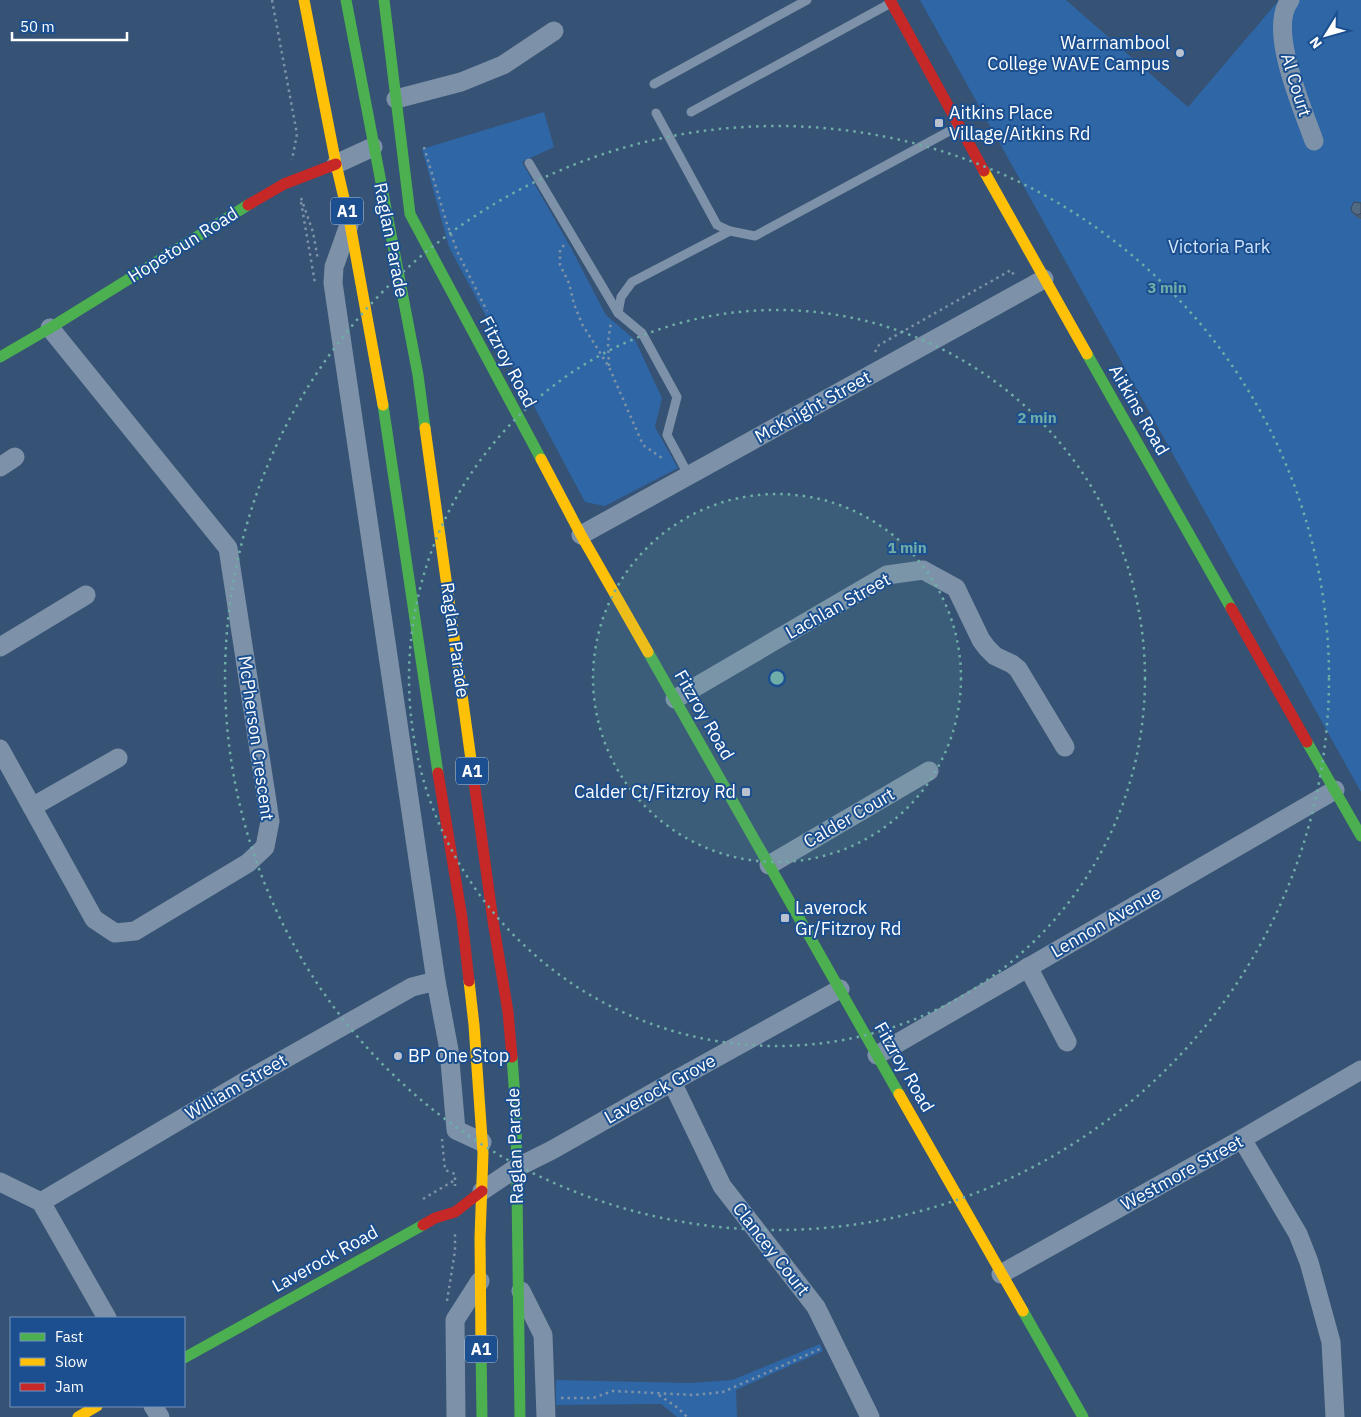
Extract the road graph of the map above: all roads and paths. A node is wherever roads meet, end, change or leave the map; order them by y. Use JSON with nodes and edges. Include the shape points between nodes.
{"nodes":[{"id":1,"x":272,"y":0,"type":"edge"},
{"id":2,"x":304,"y":0,"type":"edge"},
{"id":3,"x":346,"y":0,"type":"edge"},
{"id":4,"x":384,"y":0,"type":"edge"},
{"id":5,"x":807,"y":0,"type":"edge"},
{"id":6,"x":1290,"y":0,"type":"edge"},
{"id":7,"x":890,"y":1,"type":"edge"},
{"id":8,"x":554,"y":31,"type":"dead end"},
{"id":9,"x":654,"y":84,"type":"dead end"},
{"id":10,"x":396,"y":99,"type":"junction"},
{"id":11,"x":690,"y":112,"type":"dead end"},
{"id":12,"x":656,"y":113,"type":"dead end"},
{"id":13,"x":960,"y":126,"type":"junction"},
{"id":14,"x":1314,"y":141,"type":"dead end"},
{"id":15,"x":373,"y":147,"type":"junction"},
{"id":16,"x":529,"y":163,"type":"dead end"},
{"id":17,"x":292,"y":164,"type":"dead end"},
{"id":18,"x":336,"y":164,"type":"junction"},
{"id":19,"x":350,"y":224,"type":"junction"},
{"id":20,"x":730,"y":231,"type":"junction"},
{"id":21,"x":571,"y":235,"type":"junction"},
{"id":22,"x":1044,"y":279,"type":"junction"},
{"id":23,"x":618,"y":312,"type":"junction"},
{"id":24,"x":50,"y":328,"type":"junction"},
{"id":25,"x":0,"y":357,"type":"edge"},
{"id":26,"x":609,"y":367,"type":"junction"},
{"id":27,"x":690,"y":476,"type":"junction"},
{"id":28,"x":582,"y":534,"type":"junction"},
{"id":29,"x":86,"y":595,"type":"dead end"},
{"id":30,"x":0,"y":647,"type":"edge"},
{"id":31,"x":675,"y":699,"type":"junction"},
{"id":32,"x":1065,"y":747,"type":"dead end"},
{"id":33,"x":0,"y":749,"type":"edge"},
{"id":34,"x":118,"y":758,"type":"dead end"},
{"id":35,"x":929,"y":771,"type":"dead end"},
{"id":36,"x":1335,"y":790,"type":"junction"},
{"id":37,"x":32,"y":808,"type":"junction"},
{"id":38,"x":1361,"y":836,"type":"edge"},
{"id":39,"x":769,"y":865,"type":"junction"},
{"id":40,"x":1028,"y":967,"type":"junction"},
{"id":41,"x":436,"y":981,"type":"junction"},
{"id":42,"x":840,"y":990,"type":"junction"},
{"id":43,"x":1067,"y":1042,"type":"dead end"},
{"id":44,"x":877,"y":1055,"type":"junction"},
{"id":45,"x":1361,"y":1070,"type":"edge"},
{"id":46,"x":672,"y":1082,"type":"junction"},
{"id":47,"x":1242,"y":1139,"type":"junction"},
{"id":48,"x":482,"y":1142,"type":"junction"},
{"id":49,"x":516,"y":1168,"type":"junction"},
{"id":50,"x":0,"y":1182,"type":"edge"},
{"id":51,"x":482,"y":1191,"type":"junction"},
{"id":52,"x":41,"y":1202,"type":"junction"},
{"id":53,"x":1002,"y":1274,"type":"junction"},
{"id":54,"x":480,"y":1280,"type":"junction"},
{"id":55,"x":518,"y":1285,"type":"junction"},
{"id":56,"x":106,"y":1317,"type":"edge"},
{"id":57,"x":834,"y":1343,"type":"junction"},
{"id":58,"x":185,"y":1357,"type":"edge"},
{"id":59,"x":658,"y":1394,"type":"junction"},
{"id":60,"x":546,"y":1398,"type":"junction"},
{"id":61,"x":95,"y":1407,"type":"edge"},
{"id":62,"x":78,"y":1417,"type":"edge"},
{"id":63,"x":456,"y":1417,"type":"edge"},
{"id":64,"x":482,"y":1417,"type":"edge"},
{"id":65,"x":520,"y":1417,"type":"edge"},
{"id":66,"x":546,"y":1417,"type":"edge"},
{"id":67,"x":687,"y":1417,"type":"edge"},
{"id":68,"x":870,"y":1417,"type":"edge"},
{"id":69,"x":1083,"y":1417,"type":"edge"},
{"id":70,"x":1335,"y":1417,"type":"edge"}],
"edges":[{"from":1,"to":17,"type":"path","via":[[297,134]]},
{"from":2,"to":18,"type":"main road","name":"Raglan Parade","number":"A1"},
{"from":3,"to":15,"type":"main road","name":"Raglan Parade","number":"A1"},
{"from":4,"to":10,"type":"main road","name":"Fitzroy Road"},
{"from":5,"to":9,"type":"lane"},
{"from":6,"to":14,"type":"street","name":"Al Court","via":[[1281,32],[1289,70]]},
{"from":7,"to":11,"type":"lane"},
{"from":7,"to":13,"type":"main road","name":"Aitkins Road"},
{"from":8,"to":10,"type":"street","via":[[503,65],[460,82]]},
{"from":10,"to":28,"type":"main road","name":"Fitzroy Road","via":[[410,214]]},
{"from":12,"to":20,"type":"lane","via":[[717,225]]},
{"from":13,"to":20,"type":"lane","via":[[755,236]]},
{"from":13,"to":22,"type":"main road","name":"Aitkins Road"},
{"from":15,"to":18,"type":"street","name":"Hopetoun Road"},
{"from":15,"to":49,"type":"main road","name":"Raglan Parade","number":"A1","via":[[421,394],[508,1012],[516,1113]]},
{"from":16,"to":21,"type":"lane"},
{"from":18,"to":19,"type":"main road","name":"Raglan Parade","number":"A1"},
{"from":18,"to":24,"type":"main road","name":"Hopetoun Road","via":[[264,195]]},
{"from":19,"to":41,"type":"street","name":"Raglan Parade","via":[[334,267],[333,283]]},
{"from":19,"to":48,"type":"main road","name":"Raglan Parade","number":"A1","via":[[386,423],[462,918]]},
{"from":20,"to":23,"type":"lane","via":[[632,282],[621,297]]},
{"from":21,"to":23,"type":"lane"},
{"from":21,"to":26,"type":"path","via":[[560,250],[560,266],[582,324]]},
{"from":22,"to":27,"type":"street","name":"McKnight Street"},
{"from":22,"to":36,"type":"main road","name":"Aitkins Road"},
{"from":23,"to":26,"type":"path","via":[[609,324]]},
{"from":23,"to":27,"type":"lane","via":[[642,333],[677,396],[667,434]]},
{"from":24,"to":25,"type":"main road","name":"Hopetoun Road"},
{"from":24,"to":37,"type":"street","name":"McPherson Crescent","via":[[228,548],[270,821],[265,847],[248,863],[135,931],[115,933],[94,919]]},
{"from":26,"to":27,"type":"path","via":[[643,445]]},
{"from":27,"to":28,"type":"street","name":"McKnight Street"},
{"from":28,"to":31,"type":"main road","name":"Fitzroy Road"},
{"from":29,"to":30,"type":"street"},
{"from":31,"to":32,"type":"street","name":"Lachlan Street","via":[[887,575],[923,570],[956,588],[981,640],[991,653],[1018,669]]},
{"from":31,"to":39,"type":"main road","name":"Fitzroy Road"},
{"from":33,"to":37,"type":"street","name":"McPherson Crescent"},
{"from":34,"to":37,"type":"street"},
{"from":35,"to":39,"type":"street","name":"Calder Court"},
{"from":36,"to":38,"type":"main road","name":"Aitkins Road"},
{"from":36,"to":40,"type":"street","name":"Lennon Avenue"},
{"from":39,"to":42,"type":"main road","name":"Fitzroy Road"},
{"from":40,"to":43,"type":"street"},
{"from":40,"to":44,"type":"street","name":"Lennon Avenue"},
{"from":41,"to":48,"type":"street","name":"Raglan Parade","via":[[449,1050],[456,1130]]},
{"from":41,"to":52,"type":"street","name":"William Street","via":[[403,992]]},
{"from":42,"to":44,"type":"main road","name":"Fitzroy Road"},
{"from":42,"to":46,"type":"street","name":"Laverock Grove"},
{"from":44,"to":53,"type":"main road","name":"Fitzroy Road"},
{"from":45,"to":47,"type":"street","name":"Westmore Street"},
{"from":46,"to":49,"type":"street","name":"Laverock Grove"},
{"from":46,"to":57,"type":"street","name":"Clancey Court","via":[[722,1186],[816,1307]]},
{"from":47,"to":53,"type":"street","name":"Westmore Street"},
{"from":47,"to":70,"type":"street","via":[[1298,1234],[1310,1262],[1331,1342]]},
{"from":48,"to":51,"type":"main road","name":"Raglan Parade","number":"A1"},
{"from":49,"to":51,"type":"street","name":"Laverock Grove"},
{"from":49,"to":55,"type":"main road","name":"Raglan Parade","number":"A1"},
{"from":50,"to":52,"type":"street"},
{"from":51,"to":54,"type":"main road","name":"Raglan Parade","number":"A1"},
{"from":51,"to":58,"type":"main road","name":"Laverock Road","via":[[455,1212],[428,1222]]},
{"from":52,"to":56,"type":"street"},
{"from":53,"to":69,"type":"main road","name":"Fitzroy Road"},
{"from":54,"to":63,"type":"street","via":[[455,1320]]},
{"from":54,"to":64,"type":"main road","name":"Raglan Parade","number":"A1"},
{"from":55,"to":60,"type":"street","name":"Raglan Parade","via":[[543,1335]]},
{"from":55,"to":65,"type":"main road","name":"Raglan Parade","number":"A1"},
{"from":57,"to":59,"type":"path","via":[[723,1392]]},
{"from":57,"to":68,"type":"street","name":"Clancey Court"},
{"from":59,"to":60,"type":"path","via":[[613,1391],[593,1398]]},
{"from":59,"to":67,"type":"path"},
{"from":60,"to":66,"type":"street","name":"Raglan Parade"},
{"from":61,"to":62,"type":"main road"}]}
